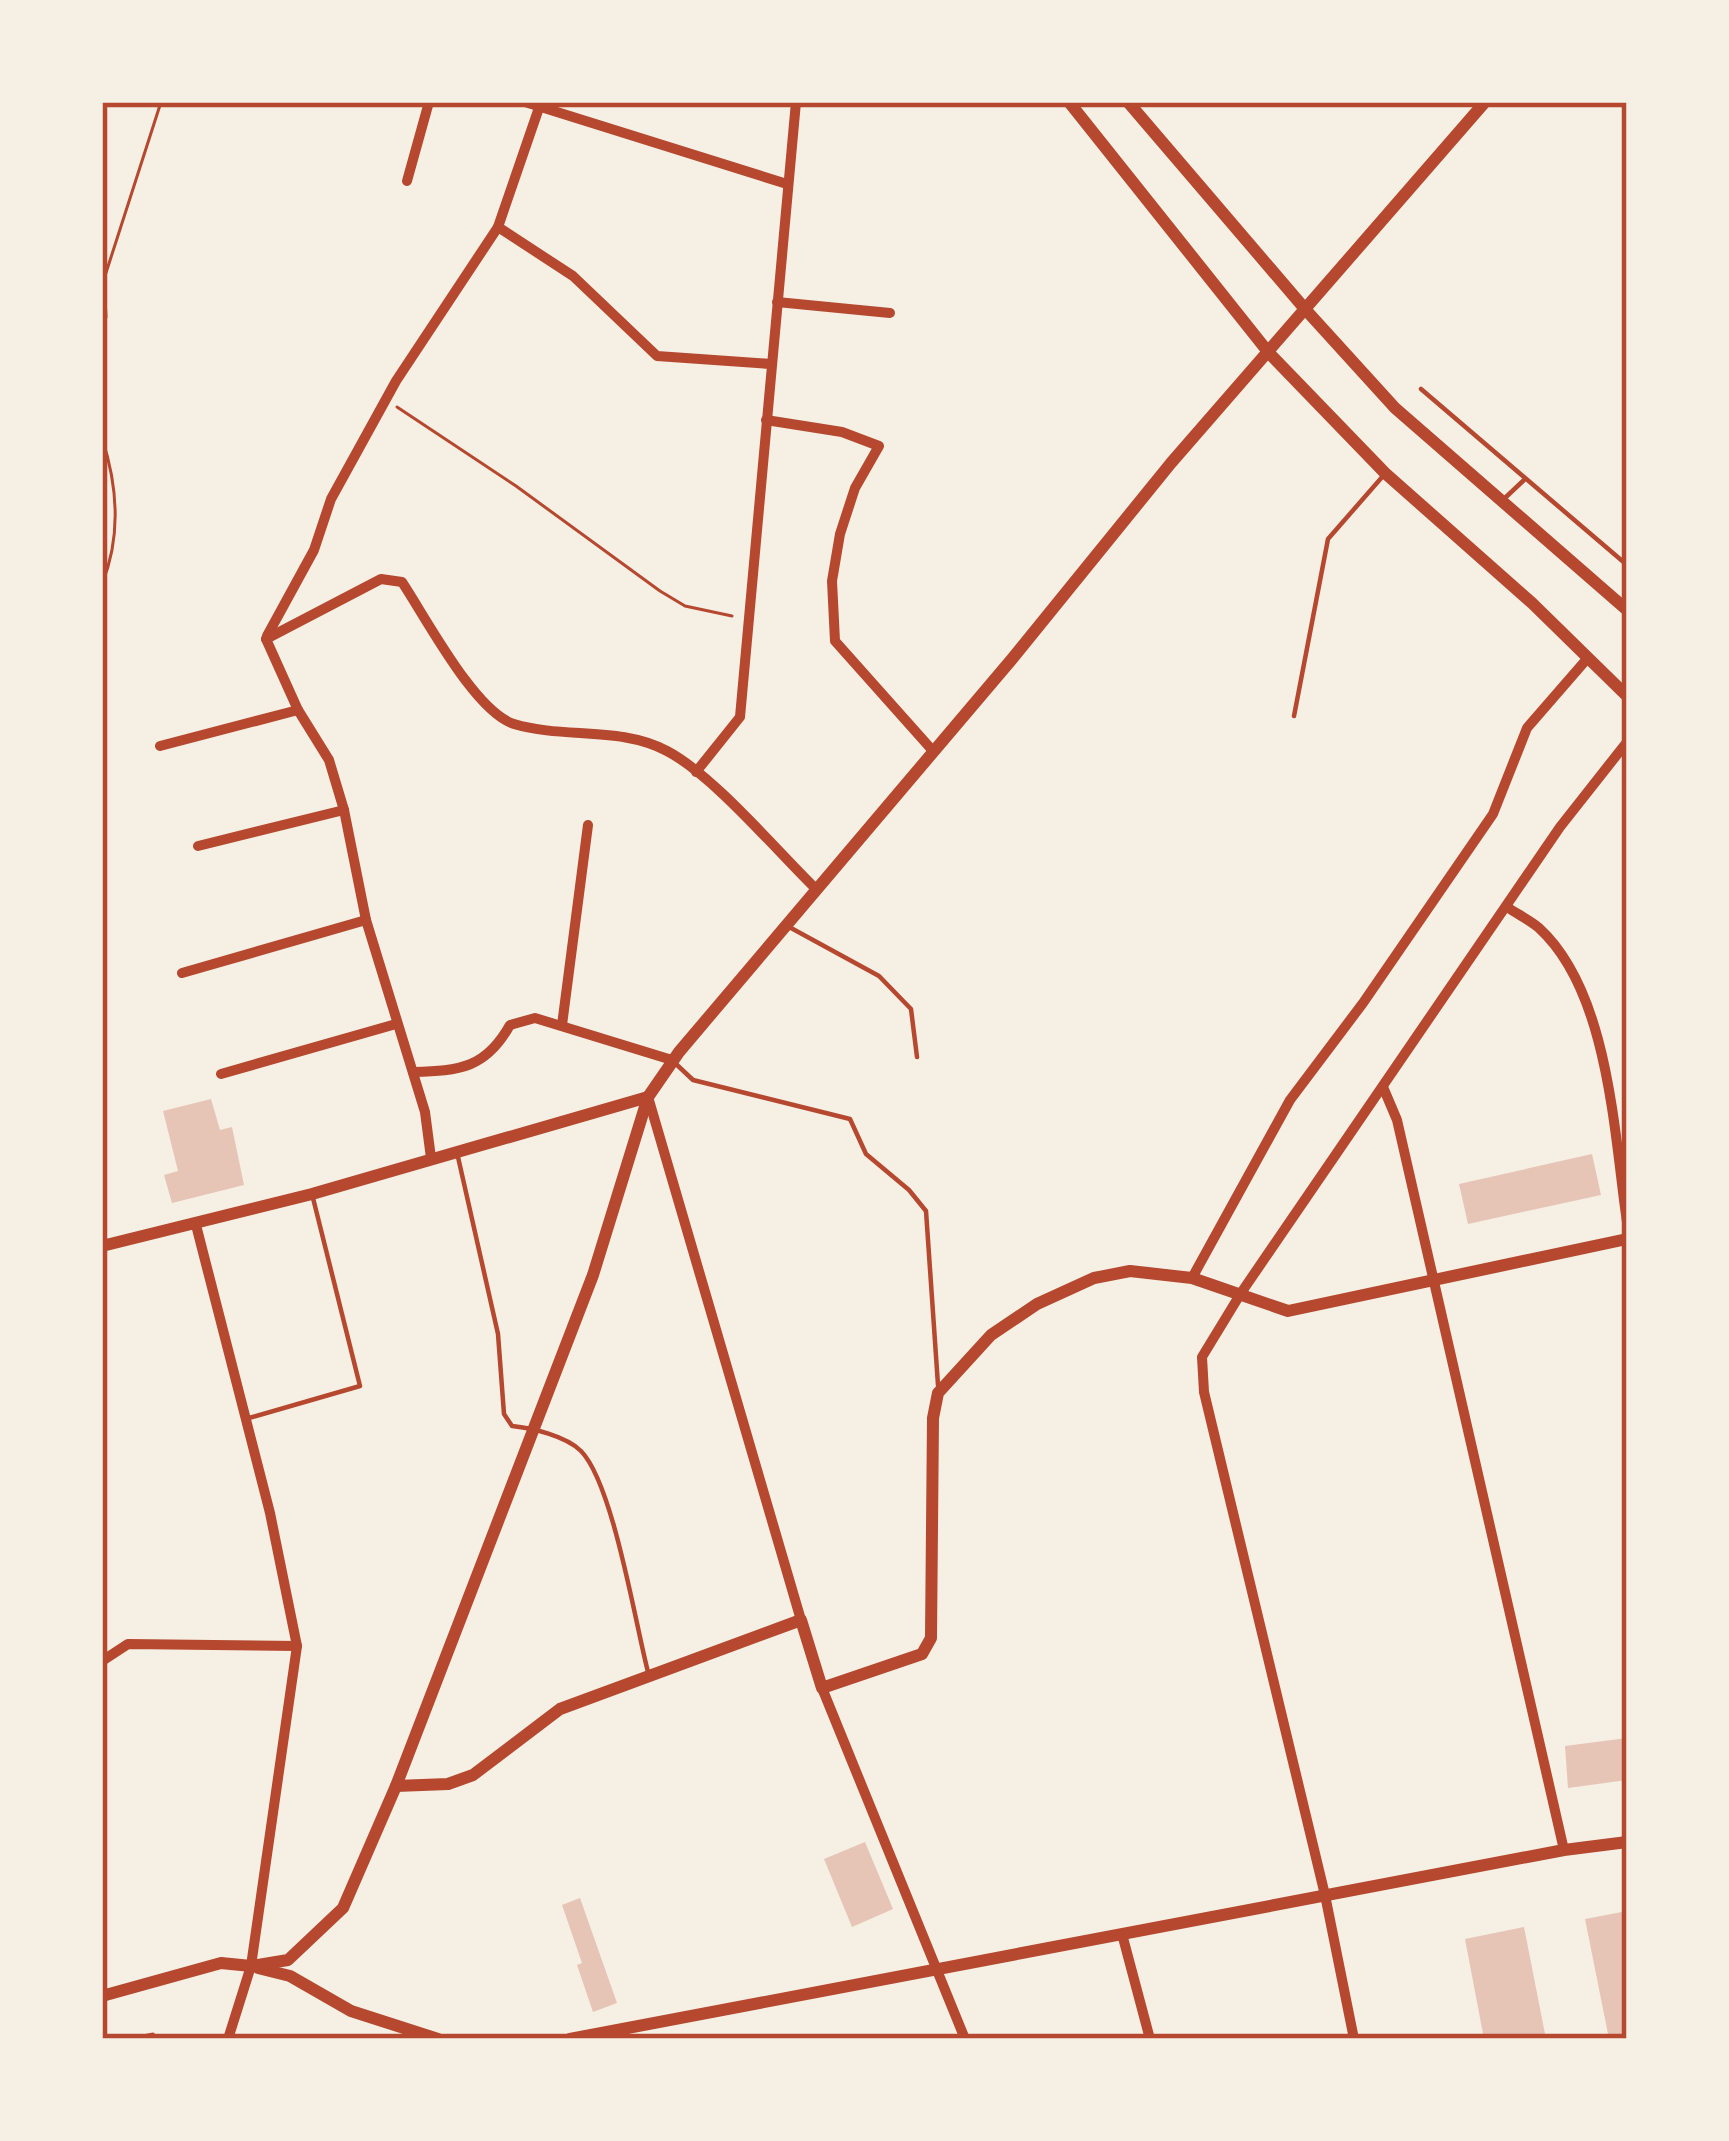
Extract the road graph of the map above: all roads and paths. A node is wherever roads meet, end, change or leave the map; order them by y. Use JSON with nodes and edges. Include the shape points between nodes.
{"nodes":[{"id":1,"x":161,"y":102,"type":"edge"},
{"id":2,"x":429,"y":102,"type":"edge"},
{"id":3,"x":525,"y":102,"type":"edge"},
{"id":4,"x":796,"y":102,"type":"edge"},
{"id":5,"x":1069,"y":102,"type":"edge"},
{"id":6,"x":1128,"y":102,"type":"edge"},
{"id":7,"x":1485,"y":102,"type":"edge"},
{"id":8,"x":540,"y":104,"type":"edge"},
{"id":9,"x":407,"y":182,"type":"dead end"},
{"id":10,"x":787,"y":184,"type":"junction"},
{"id":11,"x":498,"y":227,"type":"junction"},
{"id":12,"x":777,"y":302,"type":"junction"},
{"id":13,"x":1305,"y":309,"type":"junction"},
{"id":14,"x":890,"y":313,"type":"dead end"},
{"id":15,"x":102,"y":330,"type":"edge"},
{"id":16,"x":1269,"y":353,"type":"junction"},
{"id":17,"x":771,"y":364,"type":"junction"},
{"id":18,"x":1420,"y":389,"type":"dead end"},
{"id":19,"x":386,"y":399,"type":"junction"},
{"id":20,"x":766,"y":420,"type":"junction"},
{"id":21,"x":102,"y":438,"type":"edge"},
{"id":22,"x":1385,"y":473,"type":"junction"},
{"id":23,"x":1526,"y":478,"type":"junction"},
{"id":24,"x":1502,"y":501,"type":"junction"},
{"id":25,"x":1627,"y":566,"type":"edge"},
{"id":26,"x":102,"y":584,"type":"edge"},
{"id":27,"x":1627,"y":610,"type":"edge"},
{"id":28,"x":748,"y":619,"type":"junction"},
{"id":29,"x":266,"y":639,"type":"junction"},
{"id":30,"x":1586,"y":659,"type":"junction"},
{"id":31,"x":1627,"y":696,"type":"edge"},
{"id":32,"x":298,"y":710,"type":"junction"},
{"id":33,"x":1294,"y":716,"type":"dead end"},
{"id":34,"x":1627,"y":742,"type":"edge"},
{"id":35,"x":160,"y":746,"type":"dead end"},
{"id":36,"x":933,"y":751,"type":"junction"},
{"id":37,"x":697,"y":772,"type":"junction"},
{"id":38,"x":344,"y":810,"type":"junction"},
{"id":39,"x":588,"y":825,"type":"dead end"},
{"id":40,"x":198,"y":846,"type":"dead end"},
{"id":41,"x":815,"y":888,"type":"junction"},
{"id":42,"x":1507,"y":907,"type":"junction"},
{"id":43,"x":366,"y":920,"type":"junction"},
{"id":44,"x":786,"y":925,"type":"junction"},
{"id":45,"x":182,"y":973,"type":"dead end"},
{"id":46,"x":396,"y":1024,"type":"junction"},
{"id":47,"x":562,"y":1024,"type":"junction"},
{"id":48,"x":917,"y":1057,"type":"dead end"},
{"id":49,"x":672,"y":1060,"type":"junction"},
{"id":50,"x":413,"y":1072,"type":"junction"},
{"id":51,"x":221,"y":1074,"type":"dead end"},
{"id":52,"x":1383,"y":1087,"type":"junction"},
{"id":53,"x":648,"y":1097,"type":"junction"},
{"id":54,"x":457,"y":1151,"type":"junction"},
{"id":55,"x":431,"y":1159,"type":"junction"},
{"id":56,"x":312,"y":1194,"type":"junction"},
{"id":57,"x":1627,"y":1222,"type":"edge"},
{"id":58,"x":196,"y":1226,"type":"junction"},
{"id":59,"x":1627,"y":1239,"type":"edge"},
{"id":60,"x":102,"y":1246,"type":"edge"},
{"id":61,"x":1192,"y":1278,"type":"junction"},
{"id":62,"x":1432,"y":1278,"type":"junction"},
{"id":63,"x":1241,"y":1293,"type":"junction"},
{"id":64,"x":938,"y":1393,"type":"junction"},
{"id":65,"x":246,"y":1419,"type":"junction"},
{"id":66,"x":533,"y":1428,"type":"junction"},
{"id":67,"x":802,"y":1620,"type":"junction"},
{"id":68,"x":297,"y":1646,"type":"junction"},
{"id":69,"x":102,"y":1661,"type":"edge"},
{"id":70,"x":649,"y":1678,"type":"junction"},
{"id":71,"x":822,"y":1688,"type":"junction"},
{"id":72,"x":396,"y":1786,"type":"junction"},
{"id":73,"x":1627,"y":1842,"type":"edge"},
{"id":74,"x":1564,"y":1850,"type":"junction"},
{"id":75,"x":1325,"y":1895,"type":"junction"},
{"id":76,"x":1122,"y":1934,"type":"junction"},
{"id":77,"x":251,"y":1966,"type":"junction"},
{"id":78,"x":935,"y":1969,"type":"junction"},
{"id":79,"x":102,"y":1996,"type":"edge"},
{"id":80,"x":635,"y":2033,"type":"edge"},
{"id":81,"x":128,"y":2039,"type":"edge"},
{"id":82,"x":158,"y":2039,"type":"edge"},
{"id":83,"x":228,"y":2039,"type":"edge"},
{"id":84,"x":438,"y":2039,"type":"edge"},
{"id":85,"x":570,"y":2039,"type":"edge"},
{"id":86,"x":965,"y":2039,"type":"edge"},
{"id":87,"x":1150,"y":2039,"type":"edge"},
{"id":88,"x":1354,"y":2039,"type":"edge"}],
"edges":[{"from":1,"to":15,"type":"path","via":[[104,279]]},
{"from":2,"to":9,"type":"street"},
{"from":3,"to":8,"type":"street"},
{"from":4,"to":10,"type":"street"},
{"from":5,"to":16,"type":"street"},
{"from":6,"to":13,"type":"street"},
{"from":7,"to":13,"type":"street"},
{"from":8,"to":10,"type":"street"},
{"from":8,"to":11,"type":"street"},
{"from":10,"to":12,"type":"street"},
{"from":11,"to":17,"type":"street","via":[[573,276],[657,356]]},
{"from":11,"to":19,"type":"street"},
{"from":12,"to":14,"type":"street"},
{"from":12,"to":17,"type":"street"},
{"from":13,"to":16,"type":"street"},
{"from":13,"to":24,"type":"street","via":[[1395,408]]},
{"from":16,"to":22,"type":"street"},
{"from":16,"to":36,"type":"street"},
{"from":17,"to":20,"type":"street"},
{"from":18,"to":23,"type":"lane"},
{"from":19,"to":28,"type":"path","via":[[685,606]]},
{"from":19,"to":29,"type":"street"},
{"from":20,"to":28,"type":"street"},
{"from":20,"to":36,"type":"street","via":[[879,446],[840,534],[832,581],[836,641]]},
{"from":21,"to":26,"type":"path","via":[[116,516],[115,554]]},
{"from":22,"to":30,"type":"street"},
{"from":22,"to":33,"type":"lane","via":[[1328,539]]},
{"from":23,"to":24,"type":"lane"},
{"from":23,"to":25,"type":"lane"},
{"from":24,"to":27,"type":"street"},
{"from":28,"to":37,"type":"street","via":[[740,717]]},
{"from":29,"to":32,"type":"street"},
{"from":29,"to":37,"type":"street","via":[[381,580],[402,582],[489,710],[513,724],[643,740]]},
{"from":30,"to":31,"type":"street"},
{"from":30,"to":61,"type":"street","via":[[1527,728],[1493,814],[1290,1100]]},
{"from":32,"to":35,"type":"street"},
{"from":32,"to":38,"type":"street","via":[[329,760]]},
{"from":34,"to":42,"type":"street"},
{"from":36,"to":41,"type":"street"},
{"from":37,"to":41,"type":"street"},
{"from":38,"to":40,"type":"street"},
{"from":38,"to":43,"type":"street"},
{"from":39,"to":47,"type":"street"},
{"from":41,"to":44,"type":"street"},
{"from":42,"to":52,"type":"street"},
{"from":42,"to":57,"type":"street","via":[[1540,929],[1568,967],[1601,1042]]},
{"from":43,"to":45,"type":"street"},
{"from":43,"to":46,"type":"street"},
{"from":44,"to":48,"type":"lane","via":[[879,976],[911,1009]]},
{"from":44,"to":49,"type":"street"},
{"from":46,"to":50,"type":"street"},
{"from":46,"to":51,"type":"street"},
{"from":47,"to":49,"type":"street"},
{"from":47,"to":50,"type":"street","via":[[535,1018],[510,1025],[496,1049],[473,1065]]},
{"from":49,"to":53,"type":"street"},
{"from":49,"to":64,"type":"lane","via":[[693,1080],[850,1119],[866,1154],[926,1210]]},
{"from":50,"to":55,"type":"street"},
{"from":52,"to":62,"type":"street"},
{"from":52,"to":63,"type":"street"},
{"from":53,"to":54,"type":"street"},
{"from":53,"to":66,"type":"street","via":[[593,1275]]},
{"from":53,"to":67,"type":"street"},
{"from":54,"to":55,"type":"street"},
{"from":54,"to":66,"type":"lane","via":[[498,1334],[504,1414],[512,1426]]},
{"from":55,"to":56,"type":"street"},
{"from":56,"to":58,"type":"street"},
{"from":56,"to":65,"type":"lane","via":[[360,1386]]},
{"from":58,"to":60,"type":"street"},
{"from":58,"to":65,"type":"street"},
{"from":59,"to":62,"type":"street"},
{"from":61,"to":63,"type":"street"},
{"from":61,"to":64,"type":"street","via":[[1130,1271],[1077,1284],[991,1335]]},
{"from":62,"to":63,"type":"street","via":[[1288,1311]]},
{"from":62,"to":74,"type":"street"},
{"from":63,"to":75,"type":"street","via":[[1202,1358],[1204,1392]]},
{"from":64,"to":71,"type":"street","via":[[928,1647],[910,1661]]},
{"from":65,"to":68,"type":"street"},
{"from":66,"to":70,"type":"lane","via":[[580,1449],[603,1492]]},
{"from":66,"to":72,"type":"street"},
{"from":67,"to":70,"type":"street"},
{"from":67,"to":71,"type":"street"},
{"from":68,"to":69,"type":"street","via":[[128,1644]]},
{"from":68,"to":77,"type":"street"},
{"from":70,"to":72,"type":"street","via":[[560,1709],[472,1774],[448,1784]]},
{"from":71,"to":78,"type":"street"},
{"from":72,"to":77,"type":"street","via":[[343,1908],[287,1960]]},
{"from":73,"to":74,"type":"street"},
{"from":74,"to":75,"type":"street"},
{"from":75,"to":76,"type":"street"},
{"from":75,"to":88,"type":"street"},
{"from":76,"to":78,"type":"street"},
{"from":76,"to":87,"type":"street"},
{"from":77,"to":79,"type":"street","via":[[221,1964]]},
{"from":77,"to":83,"type":"street"},
{"from":77,"to":84,"type":"street"},
{"from":78,"to":80,"type":"street"},
{"from":78,"to":86,"type":"street"},
{"from":80,"to":85,"type":"street"},
{"from":81,"to":82,"type":"path"}]}
